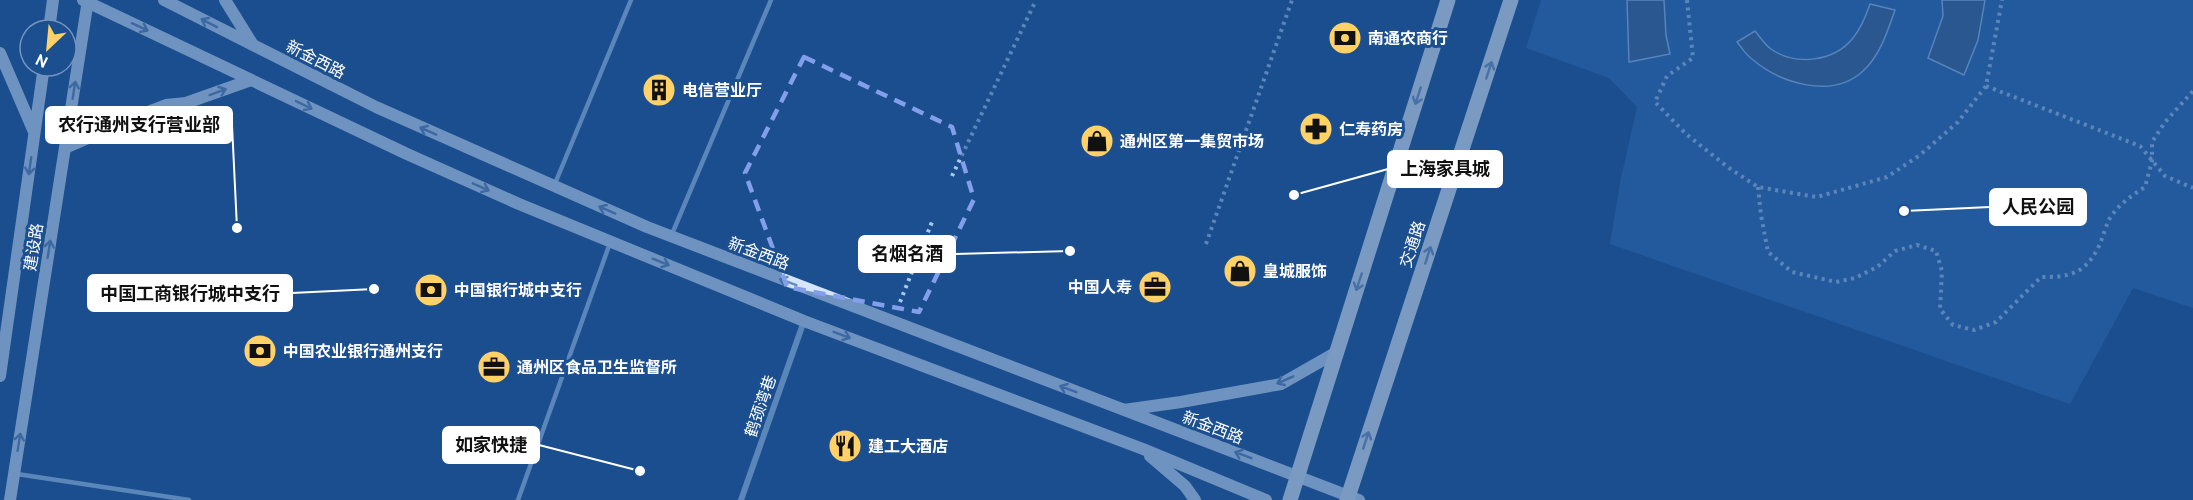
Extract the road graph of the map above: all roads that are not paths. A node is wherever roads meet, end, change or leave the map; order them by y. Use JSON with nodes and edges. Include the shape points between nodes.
{"nodes":[{"id":1,"x":53,"y":0,"type":"edge"},
{"id":2,"x":164,"y":0,"type":"edge"},
{"id":3,"x":225,"y":0,"type":"edge"},
{"id":4,"x":632,"y":0,"type":"edge"},
{"id":5,"x":771,"y":0,"type":"edge"},
{"id":6,"x":1448,"y":0,"type":"edge"},
{"id":7,"x":1511,"y":0,"type":"edge"},
{"id":8,"x":86,"y":1,"type":"edge"},
{"id":9,"x":51,"y":18,"type":"edge"},
{"id":10,"x":254,"y":46,"type":"junction"},
{"id":11,"x":0,"y":53,"type":"edge"},
{"id":12,"x":42,"y":78,"type":"edge"},
{"id":13,"x":251,"y":80,"type":"junction"},
{"id":14,"x":34,"y":132,"type":"junction"},
{"id":15,"x":65,"y":148,"type":"junction"},
{"id":16,"x":554,"y":186,"type":"junction"},
{"id":17,"x":671,"y":237,"type":"junction"},
{"id":18,"x":610,"y":241,"type":"junction"},
{"id":19,"x":804,"y":321,"type":"junction"},
{"id":20,"x":1337,"y":352,"type":"junction"},
{"id":21,"x":0,"y":376,"type":"edge"},
{"id":22,"x":1123,"y":410,"type":"junction"},
{"id":23,"x":1143,"y":449,"type":"junction"},
{"id":24,"x":15,"y":474,"type":"junction"},
{"id":25,"x":1297,"y":476,"type":"junction"},
{"id":26,"x":1351,"y":499,"type":"edge"},
{"id":27,"x":10,"y":500,"type":"edge"},
{"id":28,"x":189,"y":500,"type":"edge"},
{"id":29,"x":518,"y":500,"type":"edge"},
{"id":30,"x":741,"y":500,"type":"edge"},
{"id":31,"x":1195,"y":500,"type":"edge"},
{"id":32,"x":1266,"y":500,"type":"edge"},
{"id":33,"x":1290,"y":500,"type":"edge"}],
"edges":[{"from":1,"to":9,"type":"main road"},
{"from":10,"to":2,"type":"main road","name":"新金西路","one_way":true},
{"from":3,"to":10,"type":"main road"},
{"from":4,"to":16,"type":"lane"},
{"from":5,"to":17,"type":"lane"},
{"from":6,"to":20,"type":"main road","one_way":true},
{"from":26,"to":7,"type":"main road","name":"交通路","one_way":true},
{"from":8,"to":13,"type":"main road","one_way":true},
{"from":15,"to":8,"type":"main road","name":"建设路","one_way":true},
{"from":16,"to":10,"type":"main road","name":"新金西路","one_way":true,"via":[[376,107]]},
{"from":11,"to":14,"type":"main road"},
{"from":12,"to":14,"type":"main road","name":"建设路"},
{"from":15,"to":13,"type":"main road","one_way":true,"via":[[145,112],[186,103]]},
{"from":13,"to":18,"type":"main road","one_way":true,"via":[[407,154]]},
{"from":14,"to":21,"type":"main road","name":"建设路","one_way":true},
{"from":24,"to":15,"type":"main road","name":"建设路","one_way":true},
{"from":17,"to":16,"type":"main road","name":"新金西路","one_way":true},
{"from":22,"to":17,"type":"main road","name":"新金西路","one_way":true},
{"from":18,"to":19,"type":"main road","one_way":true},
{"from":18,"to":29,"type":"lane"},
{"from":19,"to":23,"type":"main road","one_way":true},
{"from":19,"to":30,"type":"street","name":"鹤颈湾巷"},
{"from":20,"to":22,"type":"main road","one_way":true,"via":[[1281,384]]},
{"from":20,"to":25,"type":"main road"},
{"from":25,"to":22,"type":"main road","name":"新金西路","one_way":true},
{"from":23,"to":31,"type":"main road"},
{"from":23,"to":32,"type":"main road"},
{"from":24,"to":27,"type":"main road","name":"建设路"},
{"from":24,"to":28,"type":"lane"},
{"from":25,"to":26,"type":"main road","name":"新金西路"},
{"from":25,"to":33,"type":"main road"}]}
